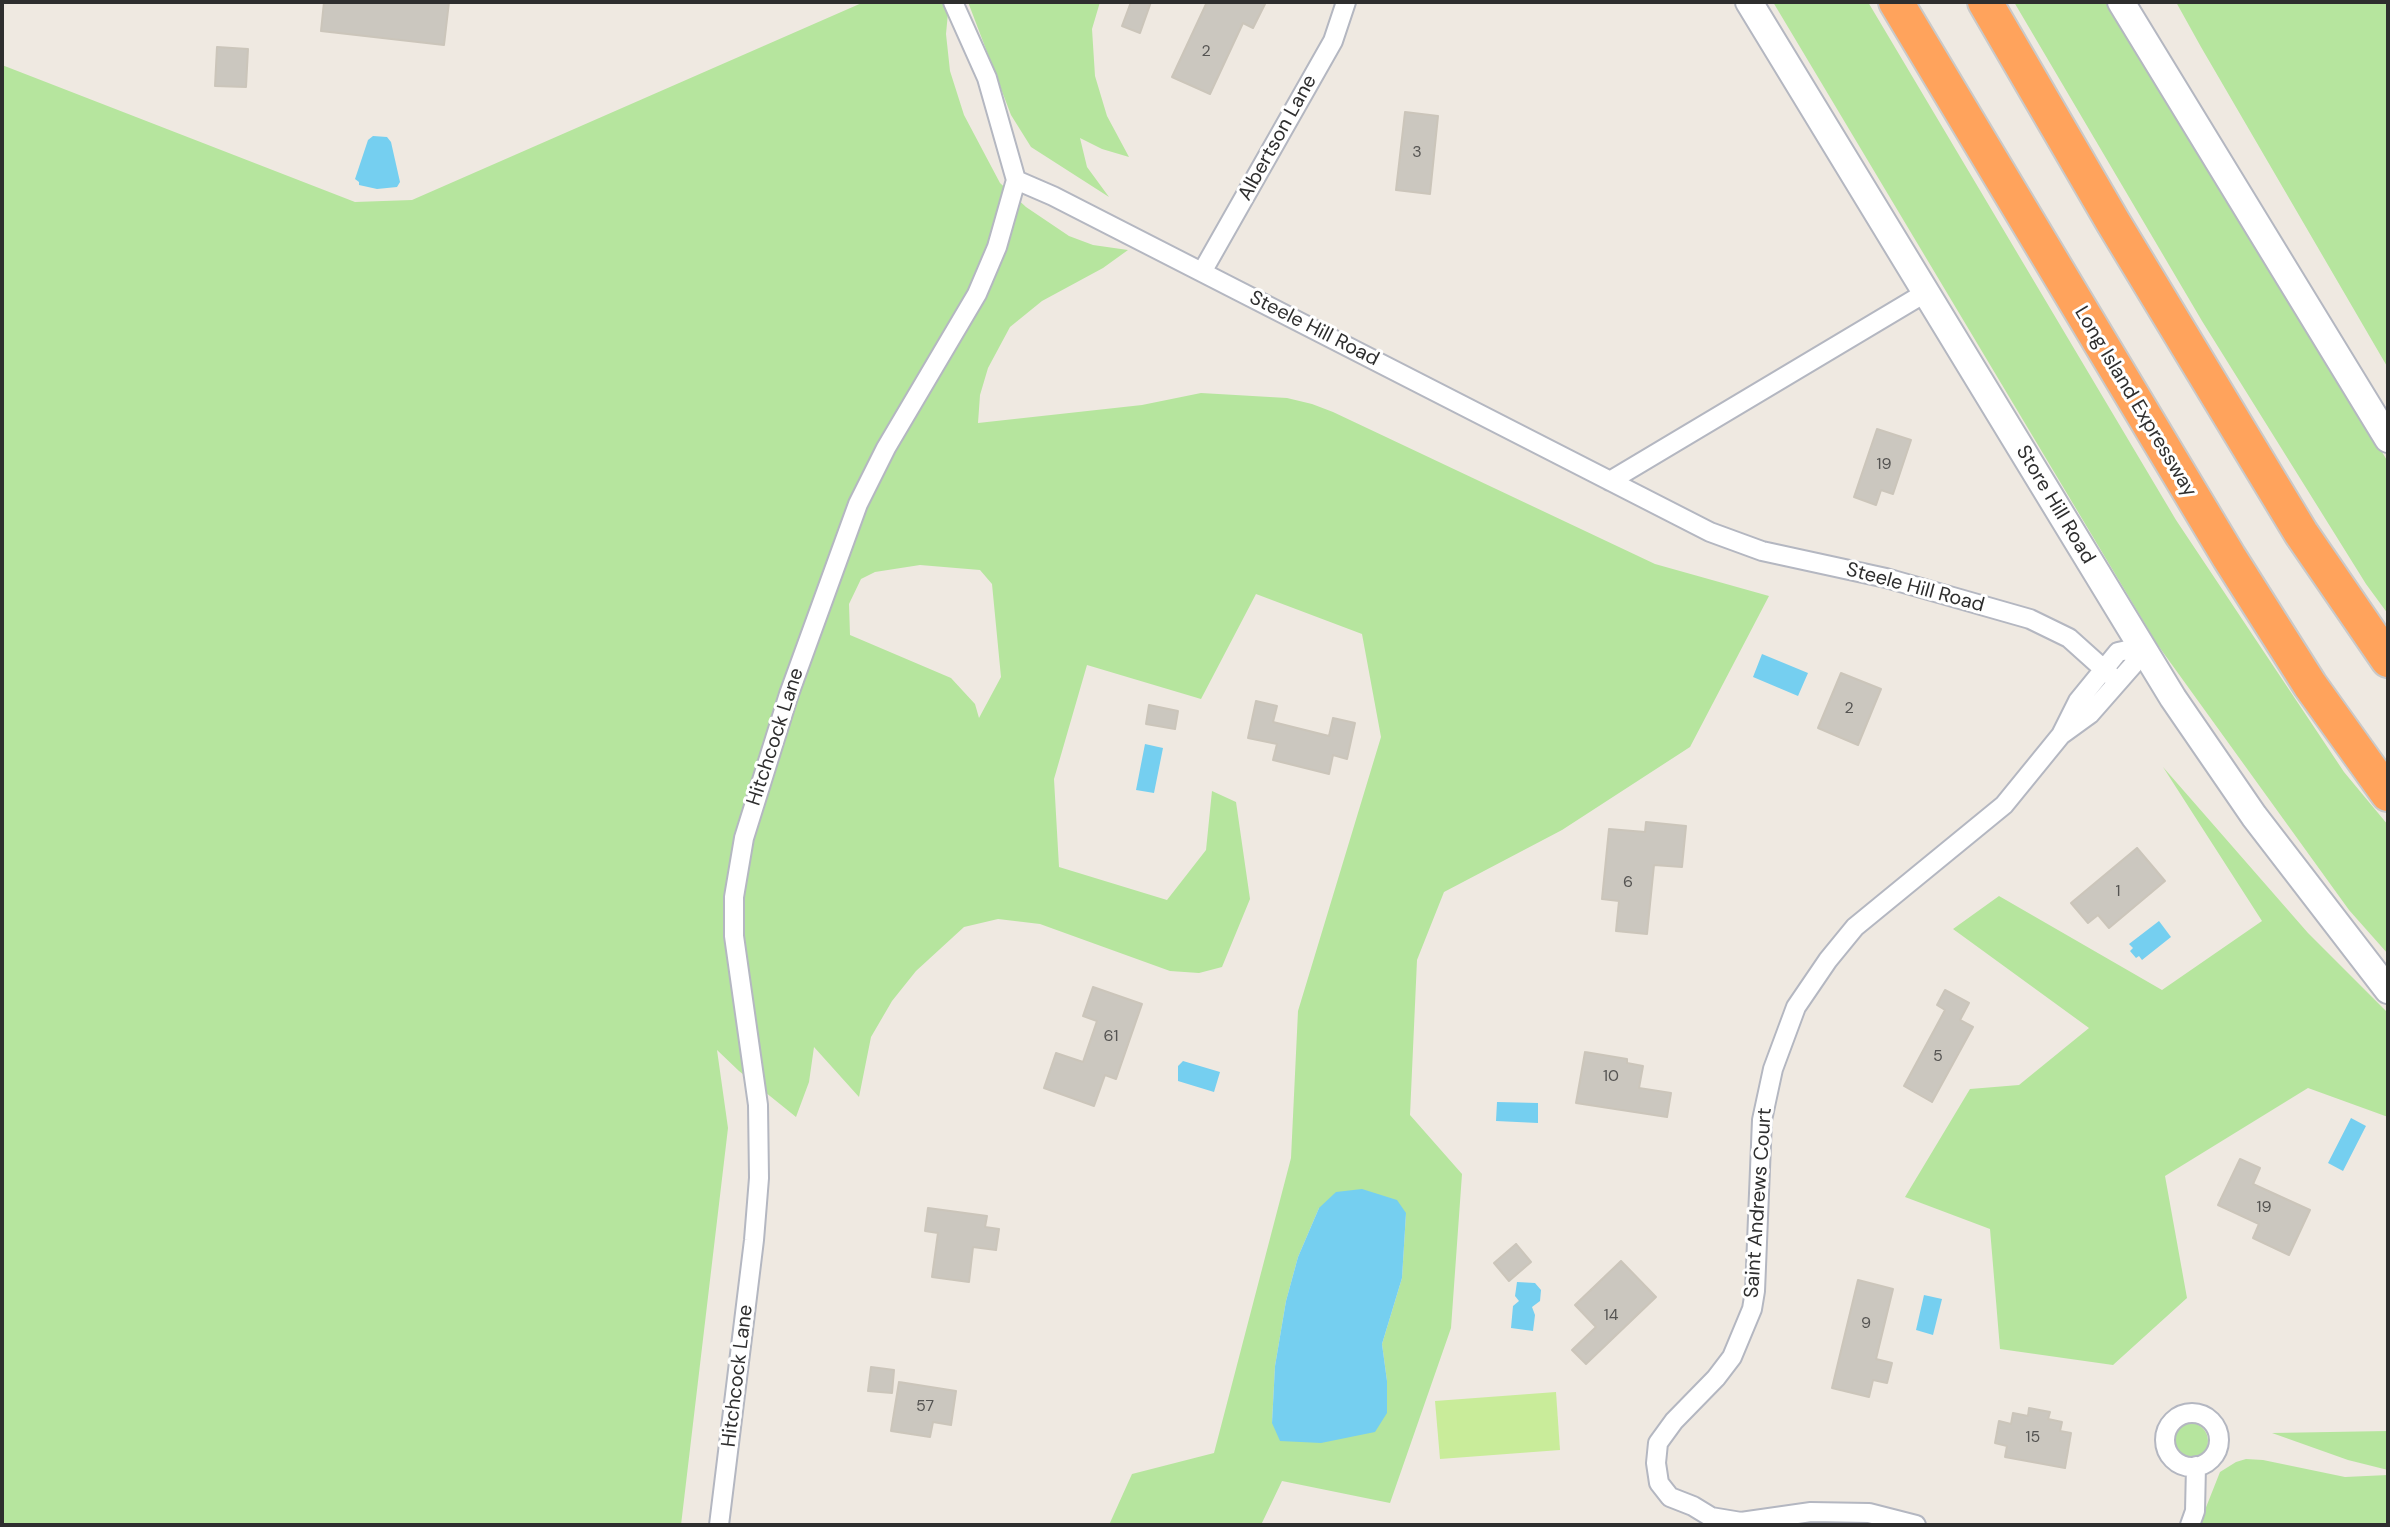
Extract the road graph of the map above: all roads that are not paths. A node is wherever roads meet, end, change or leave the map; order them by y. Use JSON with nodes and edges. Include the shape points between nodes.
{"nodes":[{"id":1,"x":953,"y":2,"type":"edge"},
{"id":2,"x":1346,"y":2,"type":"edge"},
{"id":3,"x":1749,"y":2,"type":"edge"},
{"id":4,"x":1896,"y":2,"type":"edge"},
{"id":5,"x":1985,"y":2,"type":"edge"},
{"id":6,"x":2121,"y":2,"type":"edge"},
{"id":7,"x":1016,"y":180,"type":"junction"},
{"id":8,"x":1202,"y":272,"type":"junction"},
{"id":9,"x":1925,"y":293,"type":"junction"},
{"id":10,"x":2388,"y":439,"type":"edge"},
{"id":11,"x":1610,"y":481,"type":"junction"},
{"id":12,"x":2141,"y":647,"type":"junction"},
{"id":13,"x":2388,"y":660,"type":"edge"},
{"id":14,"x":2104,"y":668,"type":"junction"},
{"id":15,"x":2118,"y":682,"type":"junction"},
{"id":16,"x":2061,"y":735,"type":"junction"},
{"id":17,"x":2388,"y":794,"type":"edge"},
{"id":18,"x":2388,"y":990,"type":"edge"},
{"id":19,"x":2196,"y":1466,"type":"dead end"},
{"id":20,"x":719,"y":1525,"type":"edge"},
{"id":21,"x":1916,"y":1525,"type":"edge"},
{"id":22,"x":2190,"y":1525,"type":"edge"}],
"edges":[{"from":1,"to":7,"type":"street","via":[[987,78]]},
{"from":2,"to":8,"type":"street","name":"Albertson Lane","via":[[1333,41]]},
{"from":3,"to":9,"type":"main road","name":"Store Hill Road"},
{"from":4,"to":17,"type":"highway","name":"Long Island Expressway","via":[[2229,557],[2310,685]]},
{"from":5,"to":13,"type":"highway","via":[[2301,533]]},
{"from":6,"to":10,"type":"main road"},
{"from":7,"to":8,"type":"street","name":"Steele Hill Road"},
{"from":7,"to":20,"type":"street","name":"Hitchcock Lane","via":[[977,294],[858,504],[744,838],[734,936],[758,1105],[759,1178]]},
{"from":8,"to":11,"type":"street","name":"Steele Hill Road"},
{"from":9,"to":11,"type":"street"},
{"from":9,"to":12,"type":"main road","name":"Store Hill Road"},
{"from":11,"to":14,"type":"street","name":"Steele Hill Road","via":[[1710,532],[1762,551],[1886,578],[2030,619],[2069,638]]},
{"from":12,"to":14,"type":"street","name":"Saint Andrews Court","via":[[2118,652]]},
{"from":12,"to":15,"type":"street","name":"Saint Andrews Court"},
{"from":12,"to":18,"type":"main road","name":"Store Hill Road","via":[[2254,816]]},
{"from":14,"to":15,"type":"street","name":"Steele Hill Road"},
{"from":14,"to":16,"type":"street","name":"Saint Andrews Court","via":[[2078,701]]},
{"from":15,"to":16,"type":"street","name":"Saint Andrews Court","via":[[2090,714]]},
{"from":16,"to":21,"type":"street","name":"Saint Andrews Court","via":[[2004,805],[1855,927],[1796,1007],[1773,1069],[1762,1120],[1752,1309],[1732,1357],[1658,1443],[1659,1483],[1670,1497],[1711,1517],[1741,1522],[1811,1512],[1869,1513]]},
{"from":19,"to":22,"type":"street"}]}
